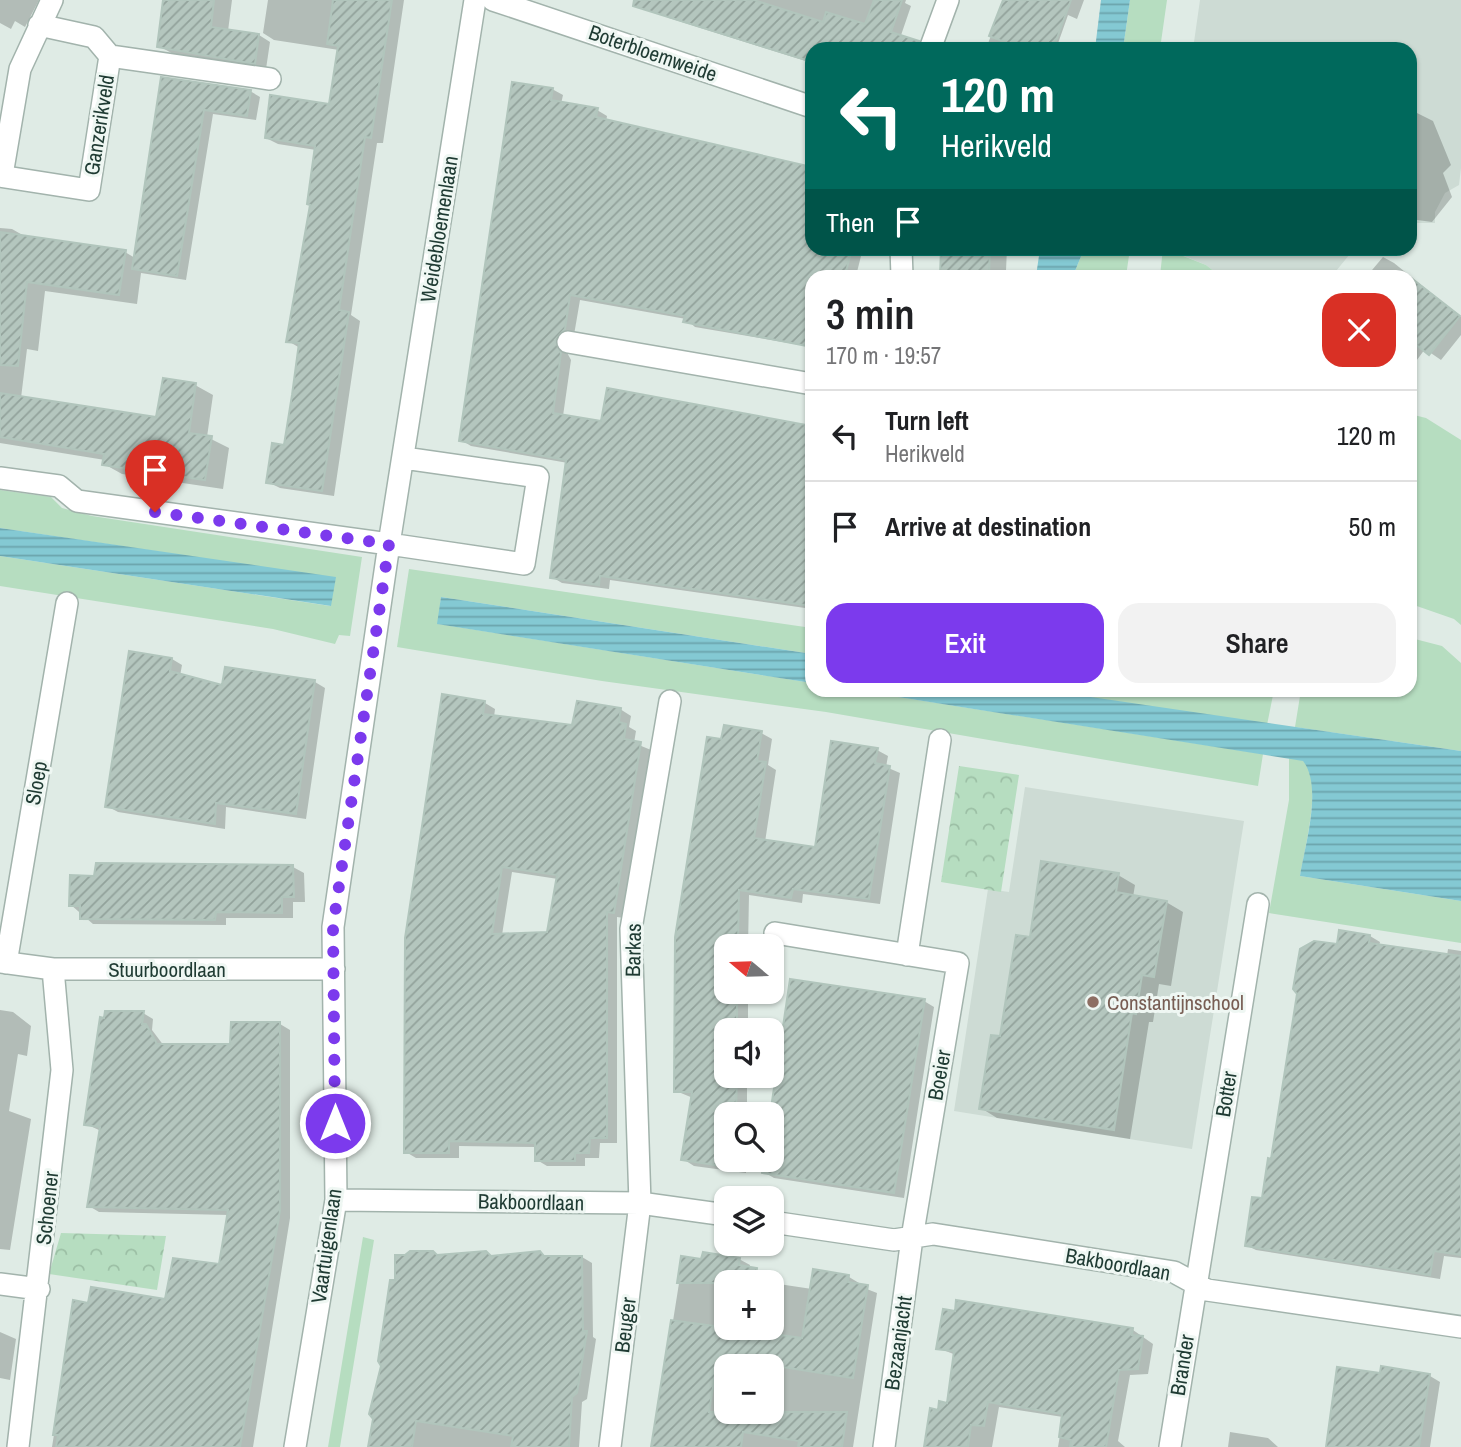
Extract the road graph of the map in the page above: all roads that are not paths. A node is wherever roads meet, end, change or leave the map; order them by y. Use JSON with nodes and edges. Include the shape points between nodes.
{"nodes":[{"id":1,"x":52,"y":0,"type":"edge"},
{"id":2,"x":475,"y":0,"type":"edge"},
{"id":3,"x":494,"y":0,"type":"edge"},
{"id":4,"x":948,"y":0,"type":"edge"},
{"id":5,"x":38,"y":25,"type":"junction"},
{"id":6,"x":933,"y":42,"type":"edge"},
{"id":7,"x":110,"y":56,"type":"junction"},
{"id":8,"x":270,"y":79,"type":"dead end"},
{"id":9,"x":805,"y":105,"type":"edge"},
{"id":10,"x":1,"y":176,"type":"edge"},
{"id":11,"x":568,"y":342,"type":"dead end"},
{"id":12,"x":805,"y":383,"type":"edge"},
{"id":13,"x":404,"y":458,"type":"junction"},
{"id":14,"x":0,"y":478,"type":"edge"},
{"id":15,"x":389,"y":544,"type":"junction"},
{"id":16,"x":67,"y":603,"type":"dead end"},
{"id":17,"x":670,"y":701,"type":"dead end"},
{"id":18,"x":940,"y":740,"type":"dead end"},
{"id":19,"x":1258,"y":904,"type":"dead end"},
{"id":20,"x":775,"y":933,"type":"dead end"},
{"id":21,"x":907,"y":955,"type":"junction"},
{"id":22,"x":3,"y":962,"type":"edge"},
{"id":23,"x":53,"y":969,"type":"junction"},
{"id":24,"x":334,"y":969,"type":"junction"},
{"id":25,"x":336,"y":1200,"type":"junction"},
{"id":26,"x":640,"y":1203,"type":"junction"},
{"id":27,"x":714,"y":1213,"type":"edge"},
{"id":28,"x":784,"y":1224,"type":"edge"},
{"id":29,"x":912,"y":1238,"type":"junction"},
{"id":30,"x":0,"y":1284,"type":"edge"},
{"id":31,"x":1195,"y":1284,"type":"junction"},
{"id":32,"x":39,"y":1289,"type":"junction"},
{"id":33,"x":1461,"y":1327,"type":"edge"},
{"id":34,"x":18,"y":1447,"type":"edge"},
{"id":35,"x":295,"y":1447,"type":"edge"},
{"id":36,"x":610,"y":1447,"type":"edge"},
{"id":37,"x":884,"y":1447,"type":"edge"},
{"id":38,"x":1170,"y":1447,"type":"edge"}],
"edges":[{"from":1,"to":5,"type":"street","name":"Ganzerikveld"},
{"from":2,"to":13,"type":"street","name":"Weidebloemenlaan"},
{"from":3,"to":9,"type":"street","name":"Boterbloemweide"},
{"from":4,"to":6,"type":"street"},
{"from":5,"to":7,"type":"street","name":"Ganzerikveld","via":[[94,37]]},
{"from":5,"to":10,"type":"street","name":"Ganzerikveld","via":[[20,69]]},
{"from":7,"to":8,"type":"street","name":"Ganzerikveld"},
{"from":7,"to":10,"type":"street","name":"Ganzerikveld","via":[[89,190]]},
{"from":11,"to":12,"type":"street"},
{"from":13,"to":15,"type":"street","name":"Weidebloemenlaan"},
{"from":13,"to":15,"type":"street","via":[[538,477],[524,564]]},
{"from":14,"to":15,"type":"street","via":[[59,486],[77,501]]},
{"from":15,"to":24,"type":"street","name":"Vaartuigenlaan","via":[[333,927]]},
{"from":16,"to":22,"type":"street","name":"Sloep"},
{"from":17,"to":26,"type":"street","name":"Barkas","via":[[631,929]]},
{"from":18,"to":21,"type":"street"},
{"from":19,"to":31,"type":"street","name":"Botter"},
{"from":20,"to":21,"type":"street","name":"Boeier"},
{"from":21,"to":29,"type":"street","name":"Boeier","via":[[958,963]]},
{"from":22,"to":23,"type":"street","name":"Stuurboordlaan"},
{"from":23,"to":24,"type":"street","name":"Stuurboordlaan"},
{"from":23,"to":32,"type":"street","name":"Schoener","via":[[62,1070]]},
{"from":24,"to":25,"type":"street","name":"Vaartuigenlaan"},
{"from":25,"to":26,"type":"street","name":"Bakboordlaan"},
{"from":25,"to":35,"type":"street","name":"Vaartuigenlaan"},
{"from":26,"to":27,"type":"street","name":"Bakboordlaan"},
{"from":26,"to":36,"type":"street","name":"Beuger"},
{"from":28,"to":29,"type":"street","name":"Bakboordlaan","via":[[894,1240]]},
{"from":29,"to":31,"type":"street","name":"Bakboordlaan","via":[[933,1234],[1174,1272]]},
{"from":29,"to":37,"type":"street","name":"Bezaanjacht"},
{"from":30,"to":32,"type":"street"},
{"from":31,"to":33,"type":"street","name":"Bakboordlaan","via":[[1207,1290]]},
{"from":31,"to":38,"type":"street","name":"Brander"},
{"from":32,"to":34,"type":"street","name":"Schoener"}]}
